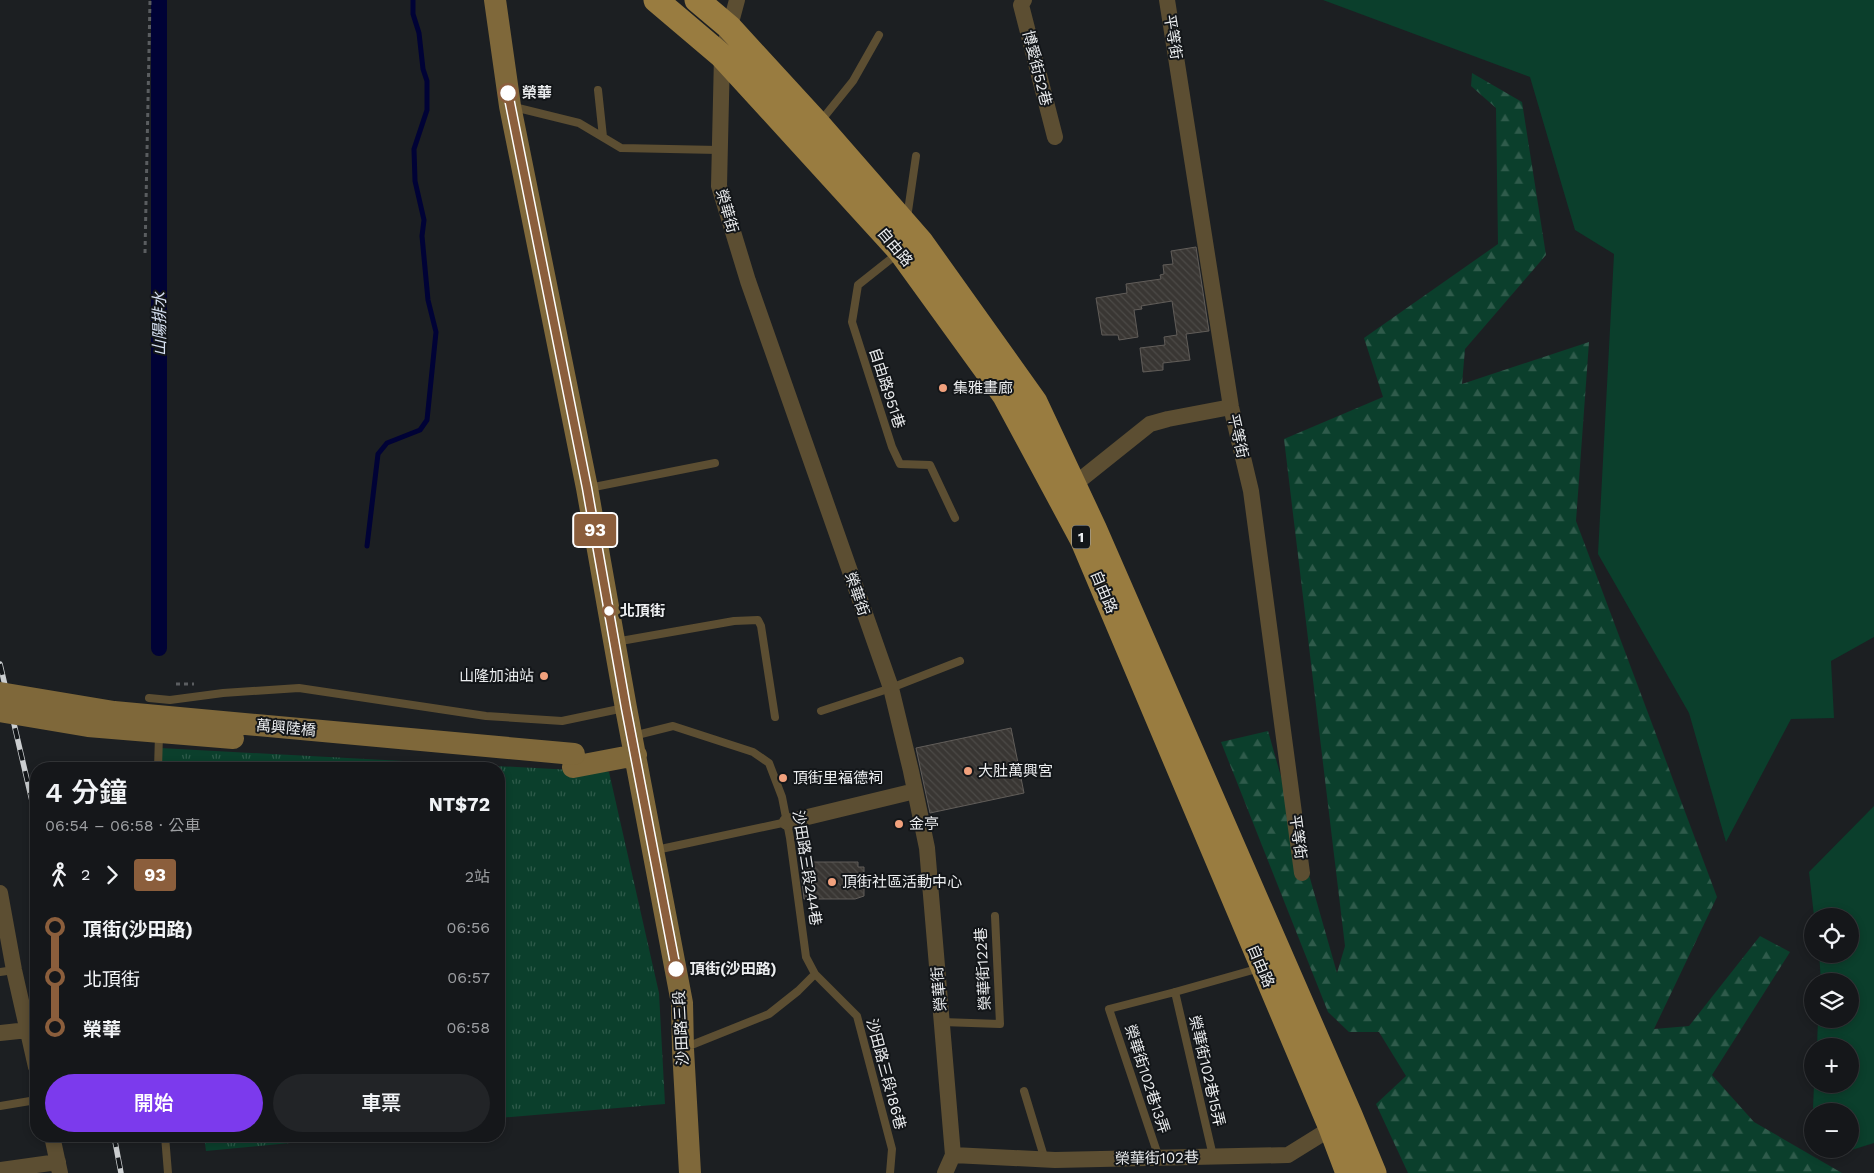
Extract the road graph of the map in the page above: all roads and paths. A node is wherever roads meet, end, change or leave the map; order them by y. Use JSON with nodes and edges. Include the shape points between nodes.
{"nodes":[{"id":1,"x":150,"y":0,"type":"edge"},
{"id":2,"x":495,"y":0,"type":"edge"},
{"id":3,"x":656,"y":0,"type":"edge"},
{"id":4,"x":697,"y":0,"type":"edge"},
{"id":5,"x":737,"y":0,"type":"edge"},
{"id":6,"x":1024,"y":0,"type":"edge"},
{"id":7,"x":1167,"y":0,"type":"edge"},
{"id":8,"x":729,"y":27,"type":"junction"},
{"id":9,"x":879,"y":35,"type":"dead end"},
{"id":10,"x":722,"y":56,"type":"junction"},
{"id":11,"x":598,"y":90,"type":"dead end"},
{"id":12,"x":510,"y":106,"type":"junction"},
{"id":13,"x":818,"y":124,"type":"junction"},
{"id":14,"x":603,"y":137,"type":"junction"},
{"id":15,"x":1055,"y":137,"type":"dead end"},
{"id":16,"x":718,"y":150,"type":"junction"},
{"id":17,"x":916,"y":156,"type":"dead end"},
{"id":18,"x":906,"y":225,"type":"junction"},
{"id":19,"x":900,"y":251,"type":"junction"},
{"id":20,"x":146,"y":253,"type":"dead end"},
{"id":21,"x":931,"y":275,"type":"junction"},
{"id":22,"x":1231,"y":407,"type":"junction"},
{"id":23,"x":715,"y":463,"type":"dead end"},
{"id":24,"x":1075,"y":484,"type":"junction"},
{"id":25,"x":587,"y":488,"type":"junction"},
{"id":26,"x":955,"y":518,"type":"dead end"},
{"id":27,"x":614,"y":642,"type":"junction"},
{"id":28,"x":960,"y":661,"type":"dead end"},
{"id":29,"x":891,"y":688,"type":"junction"},
{"id":30,"x":0,"y":693,"type":"edge"},
{"id":31,"x":149,"y":698,"type":"dead end"},
{"id":32,"x":163,"y":700,"type":"junction"},
{"id":33,"x":626,"y":708,"type":"junction"},
{"id":34,"x":0,"y":711,"type":"edge"},
{"id":35,"x":821,"y":711,"type":"dead end"},
{"id":36,"x":775,"y":717,"type":"dead end"},
{"id":37,"x":634,"y":746,"type":"junction"},
{"id":38,"x":573,"y":761,"type":"junction"},
{"id":39,"x":158,"y":762,"type":"edge"},
{"id":40,"x":916,"y":791,"type":"junction"},
{"id":41,"x":787,"y":822,"type":"junction"},
{"id":42,"x":654,"y":850,"type":"junction"},
{"id":43,"x":1302,"y":873,"type":"dead end"},
{"id":44,"x":0,"y":893,"type":"edge"},
{"id":45,"x":995,"y":916,"type":"dead end"},
{"id":46,"x":1262,"y":967,"type":"junction"},
{"id":47,"x":7,"y":971,"type":"edge"},
{"id":48,"x":815,"y":974,"type":"junction"},
{"id":49,"x":1175,"y":992,"type":"junction"},
{"id":50,"x":942,"y":1022,"type":"junction"},
{"id":51,"x":28,"y":1030,"type":"junction"},
{"id":52,"x":0,"y":1033,"type":"edge"},
{"id":53,"x":30,"y":1039,"type":"edge"},
{"id":54,"x":683,"y":1049,"type":"junction"},
{"id":55,"x":1024,"y":1091,"type":"dead end"},
{"id":56,"x":30,"y":1101,"type":"edge"},
{"id":57,"x":0,"y":1106,"type":"edge"},
{"id":58,"x":1341,"y":1122,"type":"junction"},
{"id":59,"x":53,"y":1142,"type":"edge"},
{"id":60,"x":165,"y":1142,"type":"edge"},
{"id":61,"x":953,"y":1155,"type":"junction"},
{"id":62,"x":1213,"y":1156,"type":"junction"},
{"id":63,"x":1159,"y":1158,"type":"junction"},
{"id":64,"x":1045,"y":1160,"type":"junction"},
{"id":65,"x":59,"y":1168,"type":"edge"},
{"id":66,"x":0,"y":1170,"type":"edge"},
{"id":67,"x":168,"y":1173,"type":"edge"},
{"id":68,"x":690,"y":1173,"type":"edge"},
{"id":69,"x":890,"y":1173,"type":"edge"},
{"id":70,"x":945,"y":1173,"type":"edge"},
{"id":71,"x":1348,"y":1173,"type":"edge"},
{"id":72,"x":1374,"y":1173,"type":"edge"}],
"edges":[{"from":1,"to":20,"type":"path"},
{"from":2,"to":12,"type":"street","name":"沙田路三段"},
{"from":3,"to":10,"type":"main road","name":"自由路","number":"1"},
{"from":4,"to":8,"type":"main road","name":"自由路","number":"1"},
{"from":5,"to":8,"type":"street","name":"榮華街"},
{"from":6,"to":15,"type":"street","name":"博愛街52巷","via":[[1021,5]]},
{"from":7,"to":22,"type":"street","name":"平等街"},
{"from":8,"to":10,"type":"street","name":"榮華街"},
{"from":8,"to":13,"type":"main road","name":"自由路","number":"1"},
{"from":9,"to":13,"type":"lane","via":[[853,81]]},
{"from":10,"to":16,"type":"street","name":"榮華街"},
{"from":10,"to":19,"type":"main road","name":"自由路","number":"1"},
{"from":11,"to":14,"type":"lane"},
{"from":12,"to":14,"type":"lane","via":[[579,123]]},
{"from":12,"to":25,"type":"street","name":"沙田路三段"},
{"from":13,"to":18,"type":"main road","name":"自由路","number":"1"},
{"from":14,"to":16,"type":"lane","via":[[621,148]]},
{"from":16,"to":29,"type":"street","name":"榮華街","via":[[718,186],[748,281]]},
{"from":17,"to":18,"type":"lane"},
{"from":18,"to":21,"type":"main road","name":"自由路","number":"1"},
{"from":19,"to":21,"type":"main road","name":"自由路","number":"1"},
{"from":19,"to":26,"type":"lane","name":"自由路951巷","via":[[858,285],[852,322],[900,464],[930,465]]},
{"from":21,"to":24,"type":"main road","name":"自由路","number":"1","via":[[1035,402]]},
{"from":21,"to":46,"type":"main road","name":"自由路","number":"1","via":[[1005,396],[1082,540]]},
{"from":22,"to":24,"type":"street","via":[[1150,424]]},
{"from":22,"to":43,"type":"street","name":"平等街","via":[[1251,491]]},
{"from":23,"to":25,"type":"lane"},
{"from":24,"to":58,"type":"main road","name":"自由路","number":"1"},
{"from":25,"to":27,"type":"street","name":"沙田路三段"},
{"from":27,"to":33,"type":"street","name":"沙田路三段"},
{"from":27,"to":36,"type":"lane","via":[[734,621],[758,620]]},
{"from":28,"to":29,"type":"lane"},
{"from":29,"to":35,"type":"lane"},
{"from":29,"to":40,"type":"street","name":"榮華街"},
{"from":30,"to":38,"type":"street","name":"萬興陸橋","bridge":true,"via":[[114,712]]},
{"from":31,"to":32,"type":"lane"},
{"from":32,"to":33,"type":"lane","via":[[299,688],[486,716],[562,721]]},
{"from":32,"to":39,"type":"lane"},
{"from":33,"to":37,"type":"street","name":"沙田路三段"},
{"from":34,"to":38,"type":"street","name":"萬興陸橋","bridge":true,"via":[[88,726]]},
{"from":37,"to":38,"type":"street"},
{"from":37,"to":41,"type":"lane","name":"沙田路三段244巷","via":[[673,726],[753,752],[769,763],[782,797]]},
{"from":37,"to":42,"type":"street","name":"沙田路三段"},
{"from":40,"to":41,"type":"street"},
{"from":40,"to":50,"type":"street","name":"榮華街","via":[[927,848]]},
{"from":41,"to":42,"type":"lane"},
{"from":41,"to":48,"type":"lane","name":"沙田路三段244巷","via":[[806,957]]},
{"from":42,"to":54,"type":"street","name":"沙田路三段","via":[[682,1003]]},
{"from":44,"to":47,"type":"street"},
{"from":45,"to":50,"type":"lane","name":"榮華街122巷","via":[[1000,1024]]},
{"from":46,"to":49,"type":"lane"},
{"from":46,"to":58,"type":"main road","name":"自由路","number":"1"},
{"from":47,"to":51,"type":"street"},
{"from":48,"to":54,"type":"lane","via":[[770,1014]]},
{"from":48,"to":69,"type":"lane","name":"沙田路三段186巷","via":[[857,1016],[892,1149]]},
{"from":49,"to":62,"type":"lane","name":"榮華街102巷15弄"},
{"from":49,"to":63,"type":"lane","name":"榮華街102巷13弄","via":[[1109,1009]]},
{"from":50,"to":61,"type":"street","name":"榮華街"},
{"from":51,"to":52,"type":"street"},
{"from":51,"to":53,"type":"street"},
{"from":54,"to":68,"type":"street","name":"沙田路三段"},
{"from":55,"to":64,"type":"lane"},
{"from":56,"to":57,"type":"lane"},
{"from":58,"to":62,"type":"street","name":"榮華街102巷","via":[[1288,1155]]},
{"from":58,"to":71,"type":"main road","name":"自由路","number":"1"},
{"from":58,"to":72,"type":"main road","name":"自由路","number":"1"},
{"from":59,"to":65,"type":"street"},
{"from":60,"to":67,"type":"lane"},
{"from":61,"to":64,"type":"street","name":"榮華街102巷"},
{"from":61,"to":70,"type":"street","name":"榮華街"},
{"from":62,"to":63,"type":"street","name":"榮華街102巷"},
{"from":63,"to":64,"type":"street","name":"榮華街102巷"},
{"from":65,"to":66,"type":"street"}]}
